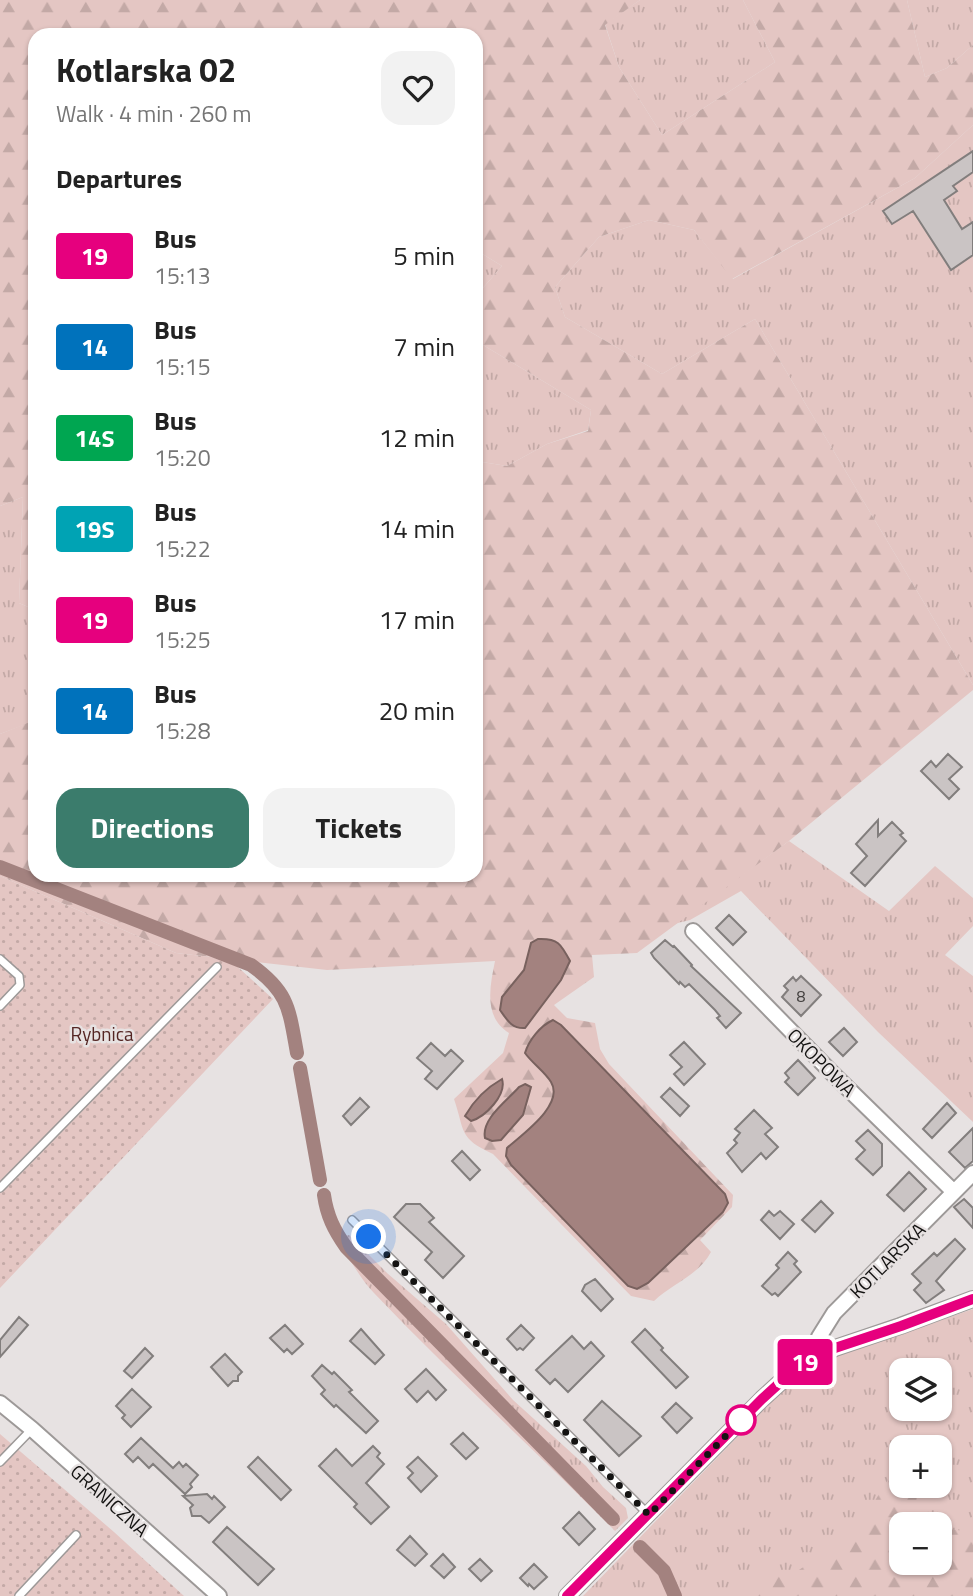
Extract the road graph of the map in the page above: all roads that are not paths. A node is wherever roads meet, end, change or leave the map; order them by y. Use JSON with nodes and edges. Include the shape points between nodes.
{"nodes":[{"id":1,"x":693,"y":931,"type":"dead end"},
{"id":2,"x":0,"y":958,"type":"edge"},
{"id":3,"x":217,"y":967,"type":"dead end"},
{"id":4,"x":0,"y":1006,"type":"edge"},
{"id":5,"x":973,"y":1173,"type":"edge"},
{"id":6,"x":0,"y":1188,"type":"edge"},
{"id":7,"x":954,"y":1192,"type":"junction"},
{"id":8,"x":352,"y":1220,"type":"dead end"},
{"id":9,"x":973,"y":1298,"type":"edge"},
{"id":10,"x":816,"y":1356,"type":"junction"},
{"id":11,"x":0,"y":1404,"type":"edge"},
{"id":12,"x":32,"y":1429,"type":"junction"},
{"id":13,"x":0,"y":1462,"type":"edge"},
{"id":14,"x":649,"y":1515,"type":"junction"},
{"id":15,"x":76,"y":1535,"type":"dead end"},
{"id":16,"x":20,"y":1595,"type":"edge"},
{"id":17,"x":219,"y":1596,"type":"edge"},
{"id":18,"x":568,"y":1596,"type":"edge"}],
"edges":[{"from":1,"to":7,"type":"street","name":"OKOPOWA"},
{"from":2,"to":4,"type":"lane","via":[[19,976],[20,985]]},
{"from":3,"to":6,"type":"lane"},
{"from":5,"to":7,"type":"street","name":"KOTLARSKA"},
{"from":7,"to":10,"type":"street","name":"KOTLARSKA","via":[[834,1313],[819,1337]]},
{"from":8,"to":14,"type":"lane"},
{"from":9,"to":10,"type":"street"},
{"from":10,"to":14,"type":"street","via":[[781,1380]]},
{"from":11,"to":12,"type":"street","name":"GRANICZNA"},
{"from":12,"to":13,"type":"lane"},
{"from":12,"to":17,"type":"street","name":"GRANICZNA"},
{"from":14,"to":18,"type":"street"},
{"from":15,"to":16,"type":"lane"}]}
